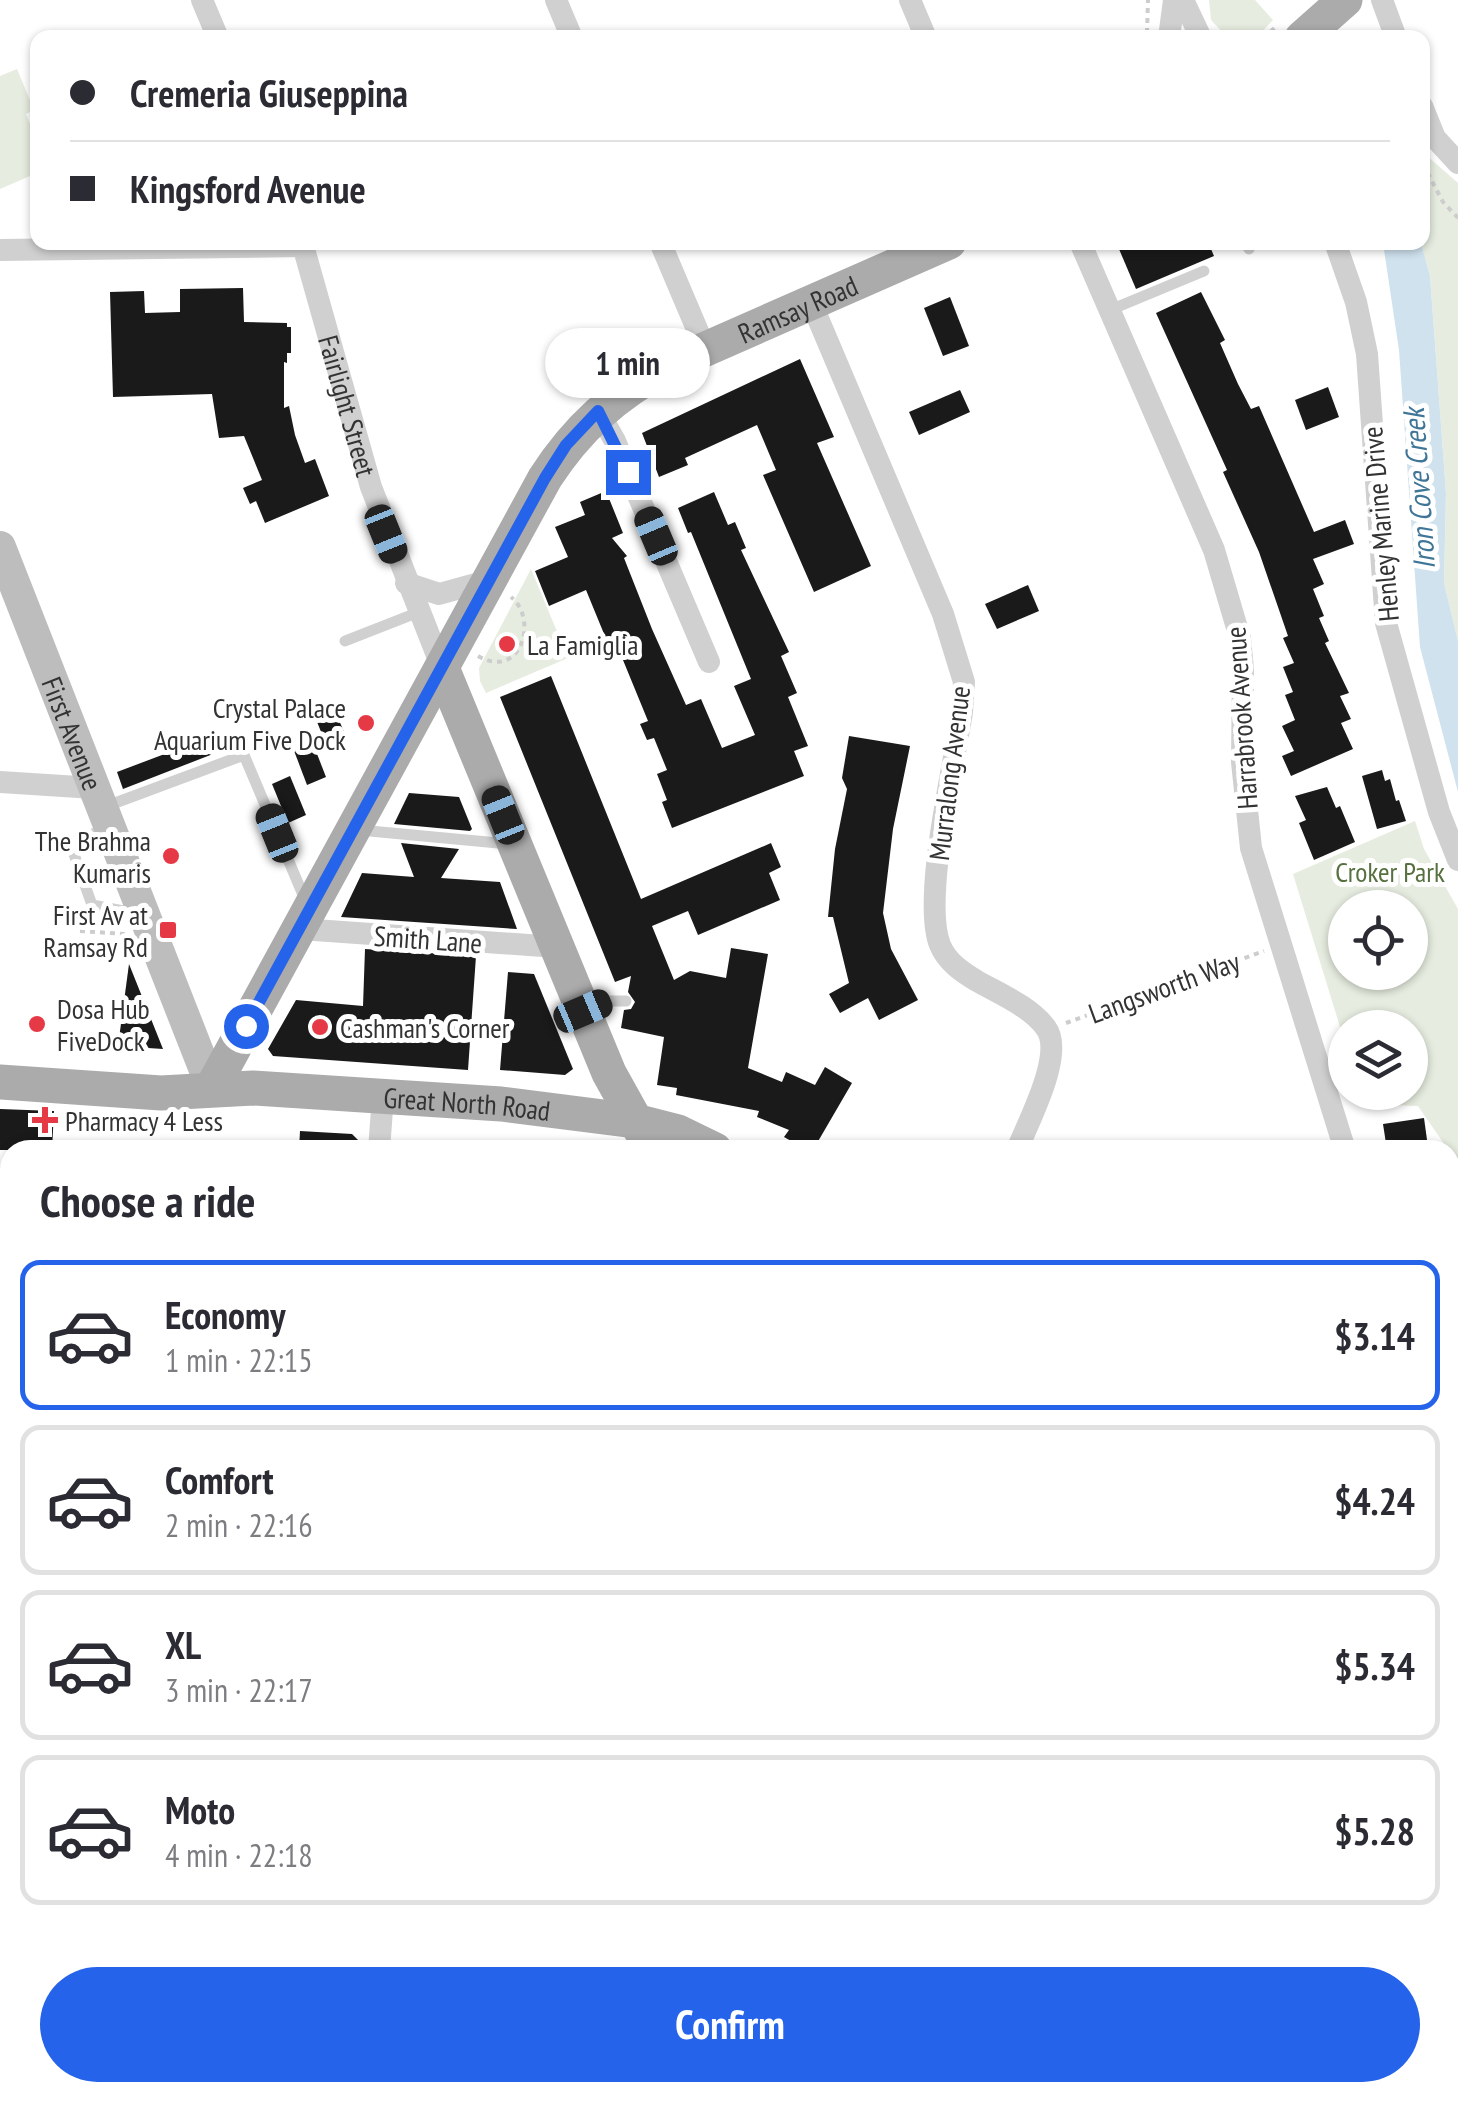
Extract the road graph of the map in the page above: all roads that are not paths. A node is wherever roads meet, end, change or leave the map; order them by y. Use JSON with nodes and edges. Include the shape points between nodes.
{"nodes":[{"id":1,"x":202,"y":0,"type":"edge"},
{"id":2,"x":556,"y":0,"type":"edge"},
{"id":3,"x":910,"y":0,"type":"edge"},
{"id":4,"x":1174,"y":0,"type":"edge"},
{"id":5,"x":1183,"y":0,"type":"edge"},
{"id":6,"x":1382,"y":0,"type":"edge"},
{"id":7,"x":1340,"y":4,"type":"edge"},
{"id":8,"x":215,"y":30,"type":"edge"},
{"id":9,"x":569,"y":30,"type":"edge"},
{"id":10,"x":923,"y":30,"type":"edge"},
{"id":11,"x":1170,"y":30,"type":"edge"},
{"id":12,"x":1197,"y":30,"type":"edge"},
{"id":13,"x":1292,"y":30,"type":"edge"},
{"id":14,"x":1393,"y":30,"type":"edge"},
{"id":15,"x":1430,"y":123,"type":"edge"},
{"id":16,"x":1458,"y":163,"type":"edge"},
{"id":17,"x":30,"y":249,"type":"edge"},
{"id":18,"x":0,"y":250,"type":"edge"},
{"id":19,"x":305,"y":250,"type":"edge"},
{"id":20,"x":663,"y":250,"type":"edge"},
{"id":21,"x":931,"y":250,"type":"edge"},
{"id":22,"x":1084,"y":250,"type":"edge"},
{"id":23,"x":1338,"y":250,"type":"edge"},
{"id":24,"x":1204,"y":271,"type":"dead end"},
{"id":25,"x":811,"y":302,"type":"junction"},
{"id":26,"x":1110,"y":310,"type":"junction"},
{"id":27,"x":705,"y":348,"type":"junction"},
{"id":28,"x":598,"y":411,"type":"junction"},
{"id":29,"x":0,"y":547,"type":"edge"},
{"id":30,"x":406,"y":582,"type":"junction"},
{"id":31,"x":500,"y":588,"type":"junction"},
{"id":32,"x":419,"y":612,"type":"junction"},
{"id":33,"x":344,"y":641,"type":"dead end"},
{"id":34,"x":709,"y":662,"type":"dead end"},
{"id":35,"x":442,"y":668,"type":"junction"},
{"id":36,"x":0,"y":782,"type":"edge"},
{"id":37,"x":102,"y":808,"type":"junction"},
{"id":38,"x":354,"y":830,"type":"junction"},
{"id":39,"x":515,"y":844,"type":"junction"},
{"id":40,"x":1458,"y":860,"type":"edge"},
{"id":41,"x":305,"y":920,"type":"junction"},
{"id":42,"x":134,"y":924,"type":"junction"},
{"id":43,"x":557,"y":948,"type":"junction"},
{"id":44,"x":626,"y":1002,"type":"dead end"},
{"id":45,"x":583,"y":1011,"type":"junction"},
{"id":46,"x":0,"y":1065,"type":"edge"},
{"id":47,"x":0,"y":1082,"type":"edge"},
{"id":48,"x":212,"y":1088,"type":"junction"},
{"id":49,"x":383,"y":1096,"type":"junction"},
{"id":50,"x":643,"y":1136,"type":"edge"},
{"id":51,"x":381,"y":1140,"type":"edge"},
{"id":52,"x":694,"y":1140,"type":"edge"},
{"id":53,"x":1021,"y":1140,"type":"edge"},
{"id":54,"x":1341,"y":1140,"type":"edge"}],
"edges":[{"from":1,"to":8,"type":"street"},
{"from":2,"to":9,"type":"street"},
{"from":3,"to":10,"type":"street"},
{"from":4,"to":11,"type":"street"},
{"from":5,"to":12,"type":"street"},
{"from":6,"to":14,"type":"street"},
{"from":7,"to":13,"type":"main road"},
{"from":15,"to":16,"type":"street"},
{"from":17,"to":18,"type":"street"},
{"from":19,"to":30,"type":"street","name":"Fairlight Street","via":[[370,487]]},
{"from":20,"to":27,"type":"street"},
{"from":21,"to":25,"type":"main road","name":"Ramsay Road"},
{"from":22,"to":26,"type":"street","name":"Harrabrook Avenue"},
{"from":23,"to":40,"type":"street","name":"Henley Marine Drive","via":[[1368,354],[1386,623]]},
{"from":24,"to":26,"type":"lane"},
{"from":25,"to":27,"type":"main road","name":"Ramsay Road"},
{"from":25,"to":53,"type":"street","name":"Murralong Avenue","via":[[943,614],[964,682],[933,924],[956,968],[1048,1030],[1052,1061]]},
{"from":26,"to":54,"type":"street","name":"Harrabrook Avenue","via":[[1229,590],[1243,669],[1242,762],[1251,848]]},
{"from":27,"to":28,"type":"main road","name":"Ramsay Road"},
{"from":28,"to":31,"type":"main road","name":"Ramsay Road","via":[[545,478]]},
{"from":28,"to":34,"type":"street"},
{"from":29,"to":37,"type":"street","name":"First Avenue"},
{"from":30,"to":31,"type":"street","via":[[439,594]]},
{"from":30,"to":32,"type":"street","name":"Fairlight Street"},
{"from":31,"to":35,"type":"main road","name":"Ramsay Road"},
{"from":32,"to":33,"type":"lane"},
{"from":32,"to":35,"type":"street","name":"Fairlight Street"},
{"from":35,"to":38,"type":"main road","name":"Ramsay Road"},
{"from":35,"to":39,"type":"main road","name":"Fairlight Street"},
{"from":36,"to":37,"type":"street"},
{"from":37,"to":41,"type":"lane","via":[[244,754]]},
{"from":37,"to":42,"type":"street","name":"First Avenue"},
{"from":37,"to":42,"type":"lane","via":[[70,844],[92,905]]},
{"from":38,"to":39,"type":"lane"},
{"from":38,"to":41,"type":"main road","name":"Ramsay Road"},
{"from":39,"to":43,"type":"main road","name":"Fairlight Street"},
{"from":41,"to":43,"type":"street","name":"Smith Lane"},
{"from":41,"to":48,"type":"main road","name":"Ramsay Road"},
{"from":42,"to":48,"type":"street","name":"First Avenue"},
{"from":43,"to":45,"type":"main road","name":"Fairlight Street"},
{"from":44,"to":45,"type":"lane"},
{"from":45,"to":50,"type":"main road","name":"Fairlight Street"},
{"from":46,"to":48,"type":"main road","name":"Great North Road","via":[[162,1076]]},
{"from":47,"to":48,"type":"main road","name":"Great North Road","via":[[161,1093]]},
{"from":48,"to":49,"type":"main road","name":"Great North Road"},
{"from":49,"to":50,"type":"main road","name":"Great North Road","via":[[501,1104]]},
{"from":49,"to":51,"type":"street"},
{"from":50,"to":52,"type":"main road","name":"Great North Road","via":[[678,1132]]}]}
